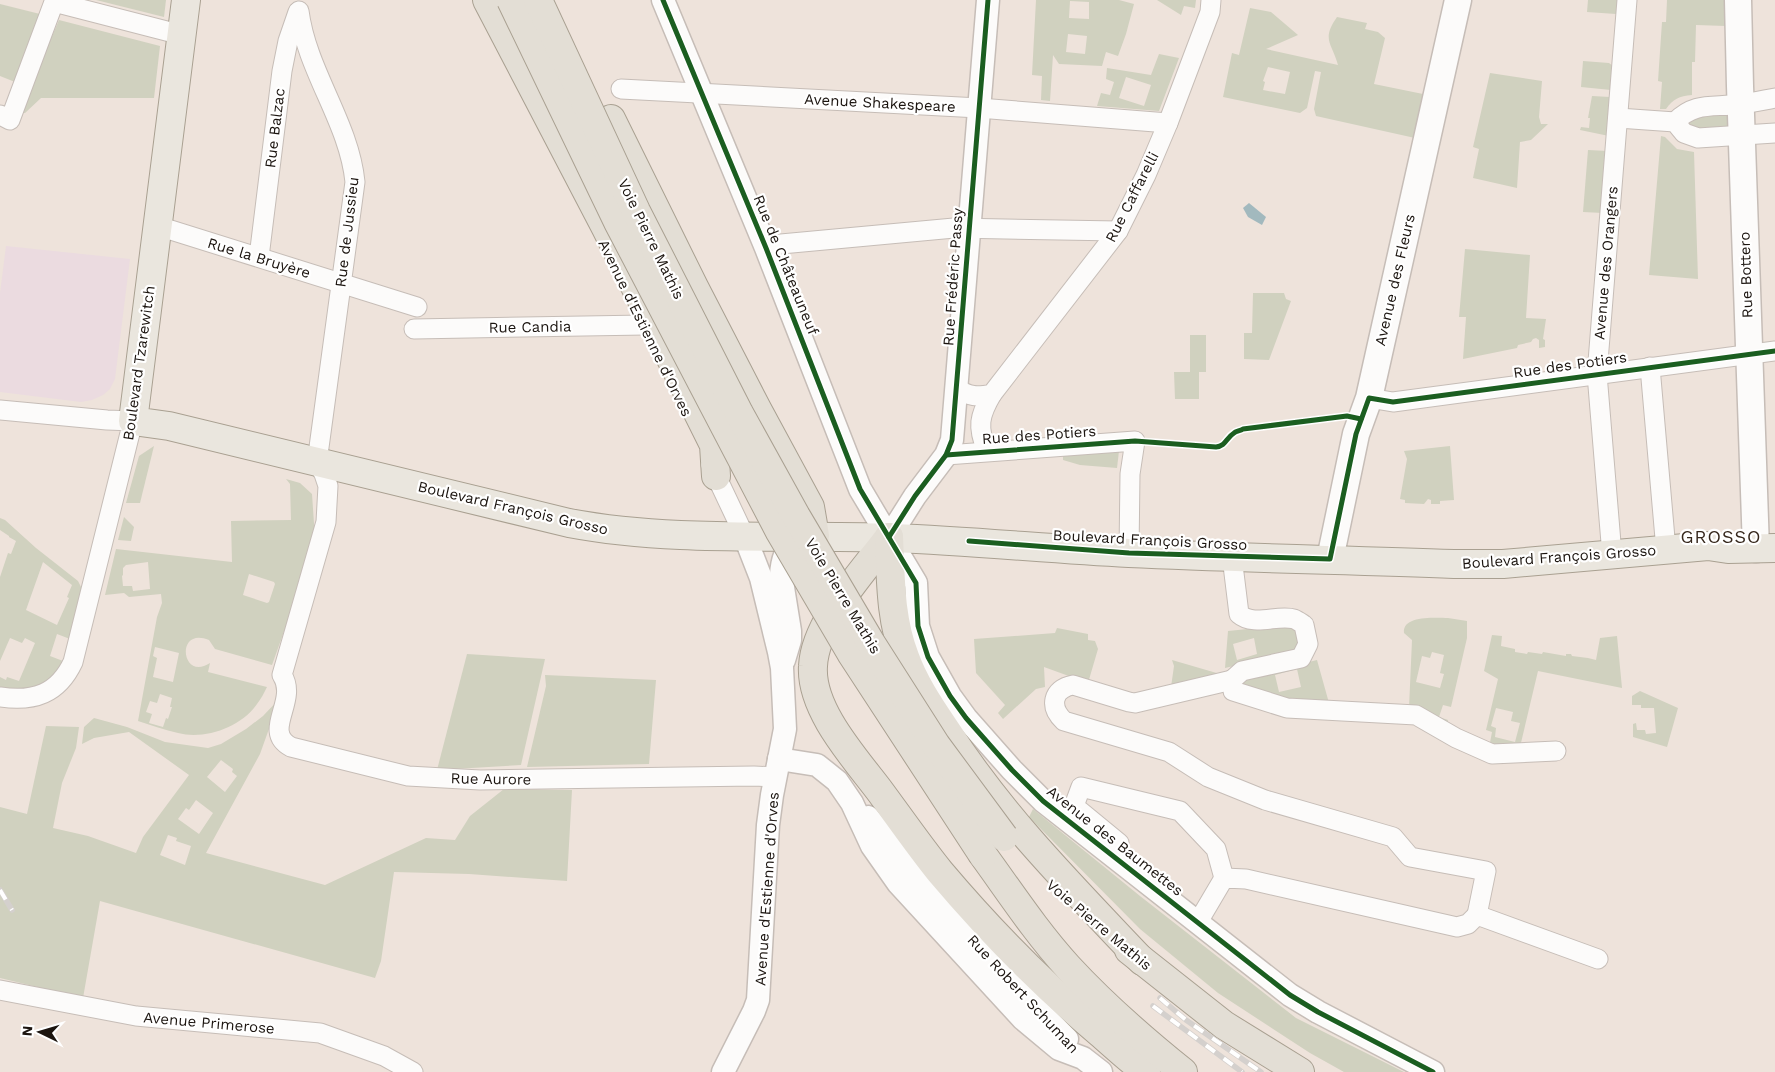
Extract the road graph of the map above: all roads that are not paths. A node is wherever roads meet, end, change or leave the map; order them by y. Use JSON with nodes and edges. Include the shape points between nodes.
{"nodes":[{"id":1,"x":186,"y":0,"type":"edge"},
{"id":2,"x":478,"y":0,"type":"edge"},
{"id":3,"x":487,"y":0,"type":"edge"},
{"id":4,"x":510,"y":0,"type":"edge"},
{"id":5,"x":539,"y":0,"type":"edge"},
{"id":6,"x":664,"y":0,"type":"edge"},
{"id":7,"x":988,"y":0,"type":"edge"},
{"id":8,"x":1212,"y":0,"type":"edge"},
{"id":9,"x":1458,"y":0,"type":"edge"},
{"id":10,"x":1627,"y":0,"type":"edge"},
{"id":11,"x":1738,"y":0,"type":"edge"},
{"id":12,"x":299,"y":6,"type":"edge"},
{"id":13,"x":182,"y":35,"type":"junction"},
{"id":14,"x":621,"y":89,"type":"dead end"},
{"id":15,"x":701,"y":92,"type":"junction"},
{"id":16,"x":1775,"y":98,"type":"edge"},
{"id":17,"x":1740,"y":104,"type":"junction"},
{"id":18,"x":979,"y":108,"type":"junction"},
{"id":19,"x":5,"y":117,"type":"edge"},
{"id":20,"x":1618,"y":118,"type":"junction"},
{"id":21,"x":1675,"y":122,"type":"junction"},
{"id":22,"x":1168,"y":123,"type":"junction"},
{"id":23,"x":1775,"y":133,"type":"edge"},
{"id":24,"x":1741,"y":136,"type":"junction"},
{"id":25,"x":158,"y":226,"type":"junction"},
{"id":26,"x":969,"y":228,"type":"junction"},
{"id":27,"x":1118,"y":231,"type":"junction"},
{"id":28,"x":766,"y":248,"type":"junction"},
{"id":29,"x":259,"y":258,"type":"junction"},
{"id":30,"x":340,"y":284,"type":"junction"},
{"id":31,"x":417,"y":307,"type":"dead end"},
{"id":32,"x":645,"y":325,"type":"junction"},
{"id":33,"x":414,"y":329,"type":"dead end"},
{"id":34,"x":1775,"y":350,"type":"edge"},
{"id":35,"x":1749,"y":354,"type":"junction"},
{"id":36,"x":1650,"y":367,"type":"junction"},
{"id":37,"x":1597,"y":374,"type":"junction"},
{"id":38,"x":957,"y":388,"type":"junction"},
{"id":39,"x":992,"y":394,"type":"junction"},
{"id":40,"x":1369,"y":398,"type":"junction"},
{"id":41,"x":0,"y":410,"type":"edge"},
{"id":42,"x":133,"y":421,"type":"junction"},
{"id":43,"x":987,"y":451,"type":"junction"},
{"id":44,"x":946,"y":455,"type":"junction"},
{"id":45,"x":317,"y":462,"type":"junction"},
{"id":46,"x":716,"y":476,"type":"junction"},
{"id":47,"x":806,"y":536,"type":"junction"},
{"id":48,"x":746,"y":537,"type":"junction"},
{"id":49,"x":889,"y":538,"type":"junction"},
{"id":50,"x":1765,"y":541,"type":"edge"},
{"id":51,"x":1666,"y":550,"type":"junction"},
{"id":52,"x":1129,"y":553,"type":"junction"},
{"id":53,"x":1612,"y":555,"type":"junction"},
{"id":54,"x":1232,"y":557,"type":"junction"},
{"id":55,"x":1330,"y":559,"type":"junction"},
{"id":56,"x":833,"y":611,"type":"junction"},
{"id":57,"x":782,"y":668,"type":"junction"},
{"id":58,"x":1232,"y":680,"type":"junction"},
{"id":59,"x":0,"y":697,"type":"edge"},
{"id":60,"x":1556,"y":751,"type":"dead end"},
{"id":61,"x":777,"y":768,"type":"junction"},
{"id":62,"x":1114,"y":858,"type":"junction"},
{"id":63,"x":1224,"y":878,"type":"junction"},
{"id":64,"x":1477,"y":916,"type":"junction"},
{"id":65,"x":1198,"y":922,"type":"junction"},
{"id":66,"x":1598,"y":959,"type":"dead end"},
{"id":67,"x":1142,"y":961,"type":"junction"},
{"id":68,"x":0,"y":990,"type":"edge"},
{"id":69,"x":413,"y":1072,"type":"edge"},
{"id":70,"x":722,"y":1072,"type":"edge"},
{"id":71,"x":1101,"y":1072,"type":"edge"},
{"id":72,"x":1146,"y":1072,"type":"edge"},
{"id":73,"x":1182,"y":1072,"type":"edge"},
{"id":74,"x":1300,"y":1072,"type":"edge"},
{"id":75,"x":1433,"y":1072,"type":"edge"}],
"edges":[{"from":1,"to":13,"type":"main road","name":"Boulevard Tzarewitch"},
{"from":2,"to":32,"type":"street","name":"Avenue d'Estienne d'Orves","via":[[483,19],[560,154]]},
{"from":3,"to":46,"type":"highway","via":[[589,194],[714,445]]},
{"from":4,"to":73,"type":"highway","name":"Voie Pierre Mathis","bridge":true,"via":[[618,222],[780,532],[851,653],[983,855],[1043,938],[1126,1025]]},
{"from":5,"to":47,"type":"highway","bridge":true,"via":[[573,51],[611,119],[734,365],[804,494],[810,507]]},
{"from":5,"to":67,"type":"highway","name":"Voie Pierre Mathis","bridge":true,"via":[[636,211],[739,413],[871,644],[936,746],[1004,837],[1054,890]]},
{"from":6,"to":15,"type":"street","name":"Rue de Châteauneuf"},
{"from":7,"to":18,"type":"street","name":"Rue Frédéric Passy"},
{"from":8,"to":22,"type":"street","name":"Rue Caffarelli"},
{"from":9,"to":40,"type":"main road","name":"Avenue des Fleurs"},
{"from":10,"to":20,"type":"street","name":"Avenue des Orangers"},
{"from":11,"to":17,"type":"main road","name":"Rue Bottero"},
{"from":12,"to":29,"type":"street","name":"Rue Balzac","via":[[282,71]]},
{"from":12,"to":30,"type":"street","name":"Rue de Jussieu","via":[[308,52],[354,166],[355,182]]},
{"from":13,"to":19,"type":"street","via":[[54,2]]},
{"from":13,"to":25,"type":"main road","name":"Boulevard Tzarewitch"},
{"from":14,"to":15,"type":"street","name":"Avenue Shakespeare"},
{"from":15,"to":18,"type":"street","name":"Avenue Shakespeare"},
{"from":15,"to":28,"type":"street","name":"Rue de Châteauneuf"},
{"from":16,"to":17,"type":"street"},
{"from":17,"to":21,"type":"street","via":[[1699,107],[1684,112]]},
{"from":17,"to":24,"type":"main road","name":"Rue Bottero"},
{"from":18,"to":22,"type":"street","name":"Avenue Shakespeare"},
{"from":18,"to":26,"type":"street","name":"Rue Frédéric Passy"},
{"from":20,"to":21,"type":"street"},
{"from":20,"to":37,"type":"street","name":"Avenue des Orangers"},
{"from":21,"to":24,"type":"street","via":[[1684,133],[1698,138]]},
{"from":22,"to":27,"type":"street","name":"Rue Caffarelli"},
{"from":23,"to":24,"type":"street"},
{"from":24,"to":35,"type":"main road","name":"Rue Bottero"},
{"from":25,"to":29,"type":"street","name":"Rue la Bruyère"},
{"from":25,"to":42,"type":"main road","name":"Boulevard Tzarewitch"},
{"from":26,"to":27,"type":"street"},
{"from":26,"to":28,"type":"street","via":[[781,244]]},
{"from":26,"to":38,"type":"street","name":"Rue Frédéric Passy"},
{"from":27,"to":39,"type":"street","name":"Rue Caffarelli"},
{"from":28,"to":49,"type":"street","name":"Rue de Châteauneuf","via":[[860,489]]},
{"from":29,"to":30,"type":"street","name":"Rue la Bruyère"},
{"from":30,"to":31,"type":"street","name":"Rue la Bruyère"},
{"from":30,"to":45,"type":"street","name":"Rue de Jussieu"},
{"from":32,"to":33,"type":"street","name":"Rue Candia"},
{"from":32,"to":46,"type":"street","name":"Avenue d'Estienne d'Orves"},
{"from":34,"to":35,"type":"street","name":"Rue des Potiers"},
{"from":35,"to":36,"type":"street","name":"Rue des Potiers"},
{"from":35,"to":50,"type":"main road","name":"Rue Bottero"},
{"from":36,"to":37,"type":"street","name":"Rue des Potiers"},
{"from":36,"to":51,"type":"street"},
{"from":37,"to":40,"type":"street","name":"Rue des Potiers","via":[[1393,402]]},
{"from":37,"to":53,"type":"street","name":"Avenue des Orangers"},
{"from":38,"to":39,"type":"street","via":[[973,397]]},
{"from":38,"to":44,"type":"street","name":"Rue Frédéric Passy","via":[[952,440]]},
{"from":39,"to":43,"type":"street","name":"Rue Caffarelli","via":[[980,422]]},
{"from":40,"to":55,"type":"main road","name":"Avenue des Fleurs","via":[[1356,434]]},
{"from":41,"to":42,"type":"street"},
{"from":42,"to":45,"type":"main road","name":"Boulevard François Grosso","via":[[169,426]]},
{"from":42,"to":59,"type":"street","name":"Boulevard Tzarewitch","via":[[68,673],[43,695]]},
{"from":43,"to":44,"type":"street","name":"Rue des Potiers"},
{"from":43,"to":52,"type":"street","name":"Rue des Potiers","via":[[1135,441],[1130,474]]},
{"from":44,"to":49,"type":"street","name":"Rue Frédéric Passy"},
{"from":45,"to":48,"type":"main road","name":"Boulevard François Grosso","via":[[600,529],[639,534]]},
{"from":45,"to":61,"type":"street","name":"Rue Aurore","via":[[328,486],[326,522],[282,675],[287,683],[278,734],[282,743],[290,748],[408,776],[480,780],[754,776]]},
{"from":46,"to":48,"type":"street","name":"Avenue d'Estienne d'Orves"},
{"from":47,"to":48,"type":"main road","name":"Boulevard François Grosso"},
{"from":47,"to":49,"type":"main road","name":"Boulevard François Grosso"},
{"from":47,"to":56,"type":"highway","via":[[836,575]]},
{"from":47,"to":57,"type":"street","name":"Avenue d'Estienne d'Orves","via":[[785,550],[782,566],[790,640]]},
{"from":48,"to":57,"type":"street","name":"Avenue d'Estienne d'Orves","via":[[761,578]]},
{"from":49,"to":52,"type":"main road","name":"Boulevard François Grosso"},
{"from":49,"to":56,"type":"highway"},
{"from":49,"to":62,"type":"street","name":"Avenue des Baumettes","via":[[916,583],[916,609],[923,643],[950,696],[1012,770],[1043,801]]},
{"from":49,"to":67,"type":"highway","via":[[896,626],[904,657],[924,698],[967,763],[1018,828]]},
{"from":50,"to":51,"type":"main road","name":"Boulevard François Grosso","via":[[1720,548]]},
{"from":51,"to":53,"type":"main road","name":"Boulevard François Grosso"},
{"from":52,"to":54,"type":"main road","name":"Boulevard François Grosso"},
{"from":53,"to":55,"type":"main road","name":"Boulevard François Grosso","via":[[1480,564]]},
{"from":54,"to":55,"type":"main road","name":"Boulevard François Grosso"},
{"from":54,"to":58,"type":"street","via":[[1240,616],[1251,620],[1293,619],[1304,625],[1308,644],[1301,658],[1242,671]]},
{"from":56,"to":72,"type":"highway","via":[[819,639],[813,665],[816,692],[829,722],[940,871],[986,922],[1073,1010]]},
{"from":57,"to":61,"type":"street","name":"Avenue d'Estienne d'Orves","via":[[785,729]]},
{"from":58,"to":60,"type":"street","via":[[1233,691],[1287,708],[1416,716],[1492,754]]},
{"from":58,"to":64,"type":"street","via":[[1136,702],[1073,685],[1064,686],[1055,697],[1055,708],[1064,721],[1170,752],[1208,777],[1265,800],[1394,837],[1410,857],[1486,872]]},
{"from":61,"to":70,"type":"street","name":"Avenue d'Estienne d'Orves","via":[[768,825],[758,1000]]},
{"from":61,"to":71,"type":"street","name":"Rue Robert Schuman","via":[[817,765],[837,781],[852,803],[872,846],[904,890],[1023,1019],[1059,1049],[1083,1058]]},
{"from":62,"to":63,"type":"street","via":[[1119,843],[1074,806],[1081,787],[1180,811],[1216,849]]},
{"from":62,"to":65,"type":"street","name":"Avenue des Baumettes"},
{"from":63,"to":64,"type":"street","via":[[1246,879],[1457,927],[1468,924]]},
{"from":63,"to":65,"type":"street"},
{"from":64,"to":66,"type":"street"},
{"from":65,"to":75,"type":"street","name":"Avenue des Baumettes","via":[[1290,995]]},
{"from":67,"to":74,"type":"highway","name":"Voie Pierre Mathis","via":[[1224,1025]]},
{"from":68,"to":69,"type":"street","name":"Avenue Primerose","via":[[136,1016],[320,1034],[384,1056]]}]}
